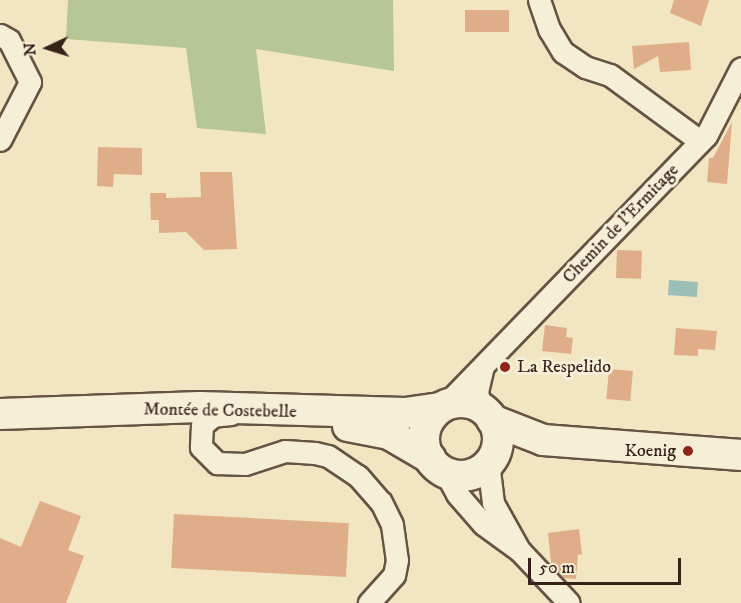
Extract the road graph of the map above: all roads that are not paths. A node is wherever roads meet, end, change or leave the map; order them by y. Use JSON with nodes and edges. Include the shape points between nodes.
{"nodes":[{"id":1,"x":539,"y":0,"type":"edge"},
{"id":2,"x":0,"y":35,"type":"edge"},
{"id":3,"x":741,"y":68,"type":"edge"},
{"id":4,"x":0,"y":140,"type":"edge"},
{"id":5,"x":700,"y":141,"type":"junction"},
{"id":6,"x":483,"y":367,"type":"junction"},
{"id":7,"x":442,"y":407,"type":"junction"},
{"id":8,"x":279,"y":411,"type":"junction"},
{"id":9,"x":0,"y":414,"type":"edge"},
{"id":10,"x":487,"y":414,"type":"junction"},
{"id":11,"x":0,"y":422,"type":"edge"},
{"id":12,"x":202,"y":425,"type":"junction"},
{"id":13,"x":543,"y":440,"type":"junction"},
{"id":14,"x":741,"y":455,"type":"edge"},
{"id":15,"x":489,"y":461,"type":"junction"},
{"id":16,"x":437,"y":465,"type":"junction"},
{"id":17,"x":520,"y":551,"type":"junction"},
{"id":18,"x":369,"y":603,"type":"edge"},
{"id":19,"x":569,"y":603,"type":"edge"}],
"edges":[{"from":1,"to":5,"type":"street","via":[[549,29],[563,52],[585,67],[610,75]]},
{"from":2,"to":4,"type":"street","via":[[9,40],[30,82]]},
{"from":3,"to":5,"type":"street","name":"Chemin de l'Ermitage"},
{"from":5,"to":6,"type":"street","name":"Chemin de l'Ermitage"},
{"from":6,"to":7,"type":"street","name":"Chemin de l'Ermitage"},
{"from":6,"to":10,"type":"street","via":[[477,392]]},
{"from":7,"to":8,"type":"main road","name":"Montée de Costebelle","via":[[405,413]]},
{"from":7,"to":10,"type":"main road","via":[[467,402]]},
{"from":7,"to":16,"type":"main road","via":[[425,431]]},
{"from":8,"to":9,"type":"main road","name":"Montée de Costebelle","via":[[200,407]]},
{"from":8,"to":12,"type":"street","via":[[224,414],[213,416]]},
{"from":10,"to":13,"type":"main road"},
{"from":10,"to":15,"type":"main road","via":[[497,445]]},
{"from":11,"to":12,"type":"main road","name":"Montée de Costebelle"},
{"from":12,"to":16,"type":"main road","name":"Montée de Costebelle","via":[[358,426],[389,434]]},
{"from":12,"to":18,"type":"street","via":[[201,447],[217,463],[245,464],[285,451],[315,453],[328,456],[370,488],[388,512],[397,560],[394,575]]},
{"from":13,"to":14,"type":"main road"},
{"from":13,"to":15,"type":"main road"},
{"from":15,"to":16,"type":"main road","via":[[468,475]]},
{"from":15,"to":17,"type":"street","via":[[493,503]]},
{"from":16,"to":17,"type":"street","via":[[483,524]]},
{"from":17,"to":19,"type":"street"}]}
